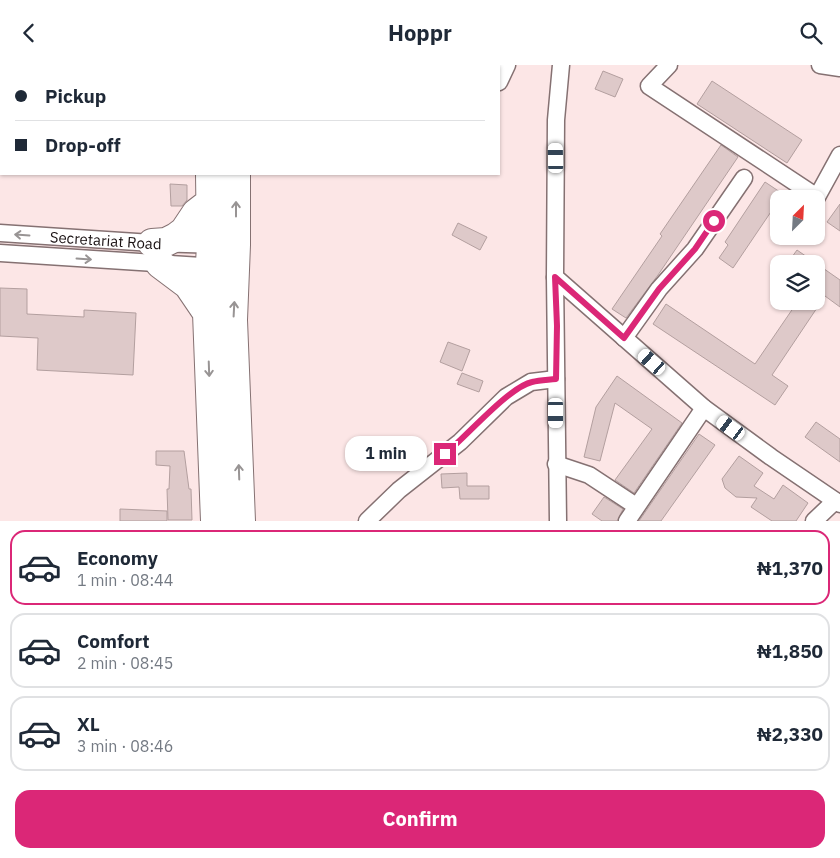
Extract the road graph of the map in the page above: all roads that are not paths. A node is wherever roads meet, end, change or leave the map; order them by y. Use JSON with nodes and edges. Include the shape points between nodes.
{"nodes":[{"id":1,"x":506,"y":65,"type":"edge"},
{"id":2,"x":561,"y":65,"type":"edge"},
{"id":3,"x":669,"y":65,"type":"edge"},
{"id":4,"x":820,"y":65,"type":"edge"},
{"id":5,"x":840,"y":68,"type":"edge"},
{"id":6,"x":500,"y":79,"type":"edge"},
{"id":7,"x":840,"y":155,"type":"edge"},
{"id":8,"x":210,"y":175,"type":"edge"},
{"id":9,"x":236,"y":175,"type":"edge"},
{"id":10,"x":744,"y":178,"type":"dead end"},
{"id":11,"x":209,"y":203,"type":"junction"},
{"id":12,"x":0,"y":233,"type":"edge"},
{"id":13,"x":0,"y":253,"type":"edge"},
{"id":14,"x":156,"y":253,"type":"junction"},
{"id":15,"x":223,"y":256,"type":"junction"},
{"id":16,"x":555,"y":277,"type":"junction"},
{"id":17,"x":207,"y":313,"type":"junction"},
{"id":18,"x":624,"y":338,"type":"junction"},
{"id":19,"x":556,"y":379,"type":"junction"},
{"id":20,"x":704,"y":408,"type":"junction"},
{"id":21,"x":556,"y":464,"type":"junction"},
{"id":22,"x":838,"y":502,"type":"edge"},
{"id":23,"x":636,"y":506,"type":"junction"},
{"id":24,"x":215,"y":521,"type":"edge"},
{"id":25,"x":241,"y":521,"type":"edge"},
{"id":26,"x":367,"y":521,"type":"edge"},
{"id":27,"x":558,"y":521,"type":"edge"},
{"id":28,"x":627,"y":521,"type":"edge"},
{"id":29,"x":814,"y":521,"type":"edge"}],
"edges":[{"from":1,"to":6,"type":"street"},
{"from":2,"to":16,"type":"street","via":[[556,120]]},
{"from":3,"to":7,"type":"street","via":[[649,85],[817,197]]},
{"from":4,"to":5,"type":"street"},
{"from":8,"to":11,"type":"highway"},
{"from":15,"to":9,"type":"highway","one_way":true},
{"from":10,"to":18,"type":"street","via":[[695,249],[659,289]]},
{"from":11,"to":14,"type":"highway","via":[[196,213],[184,231],[166,241]]},
{"from":11,"to":15,"type":"highway"},
{"from":14,"to":12,"type":"street","name":"Secretariat Road","one_way":true},
{"from":13,"to":14,"type":"street","name":"Secretariat Road","one_way":true},
{"from":14,"to":15,"type":"street","name":"Secretariat Road"},
{"from":14,"to":15,"type":"street","name":"Secretariat Road"},
{"from":14,"to":17,"type":"highway","via":[[188,285]]},
{"from":15,"to":17,"type":"highway"},
{"from":25,"to":15,"type":"highway","one_way":true,"via":[[233,320]]},
{"from":16,"to":18,"type":"street"},
{"from":16,"to":19,"type":"street"},
{"from":17,"to":24,"type":"highway","one_way":true},
{"from":18,"to":20,"type":"street"},
{"from":19,"to":21,"type":"street"},
{"from":19,"to":26,"type":"street","via":[[531,382],[506,397],[460,442],[399,490]]},
{"from":20,"to":22,"type":"street"},
{"from":20,"to":23,"type":"street"},
{"from":21,"to":23,"type":"street","via":[[590,475]]},
{"from":21,"to":27,"type":"street"},
{"from":22,"to":29,"type":"street"},
{"from":23,"to":28,"type":"street"}]}
